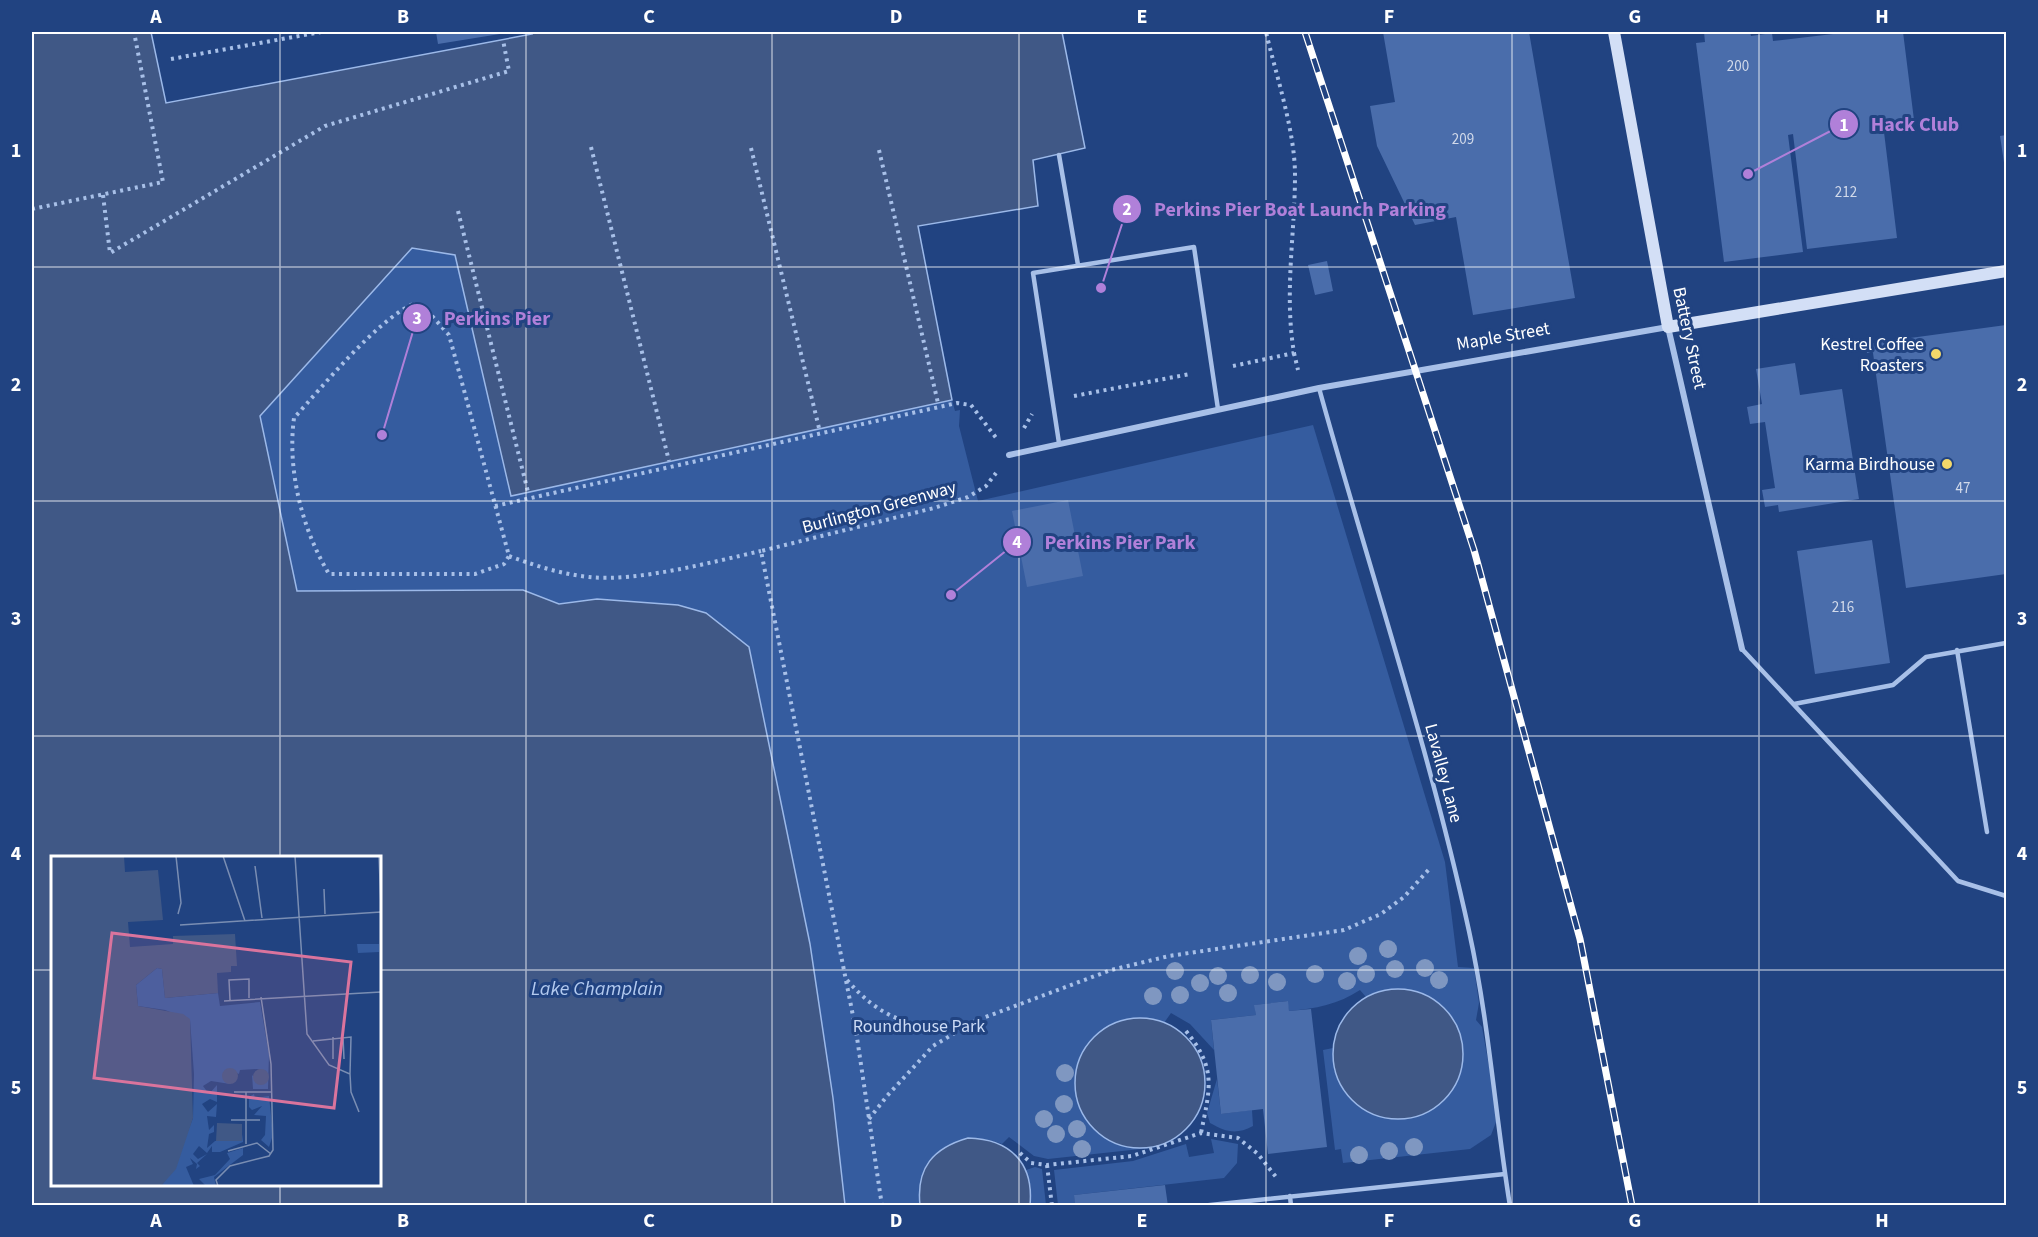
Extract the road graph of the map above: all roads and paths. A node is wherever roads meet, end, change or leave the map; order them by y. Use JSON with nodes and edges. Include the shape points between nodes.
{"nodes":[{"id":1,"x":134,"y":32,"type":"edge"},
{"id":2,"x":321,"y":32,"type":"edge"},
{"id":3,"x":1266,"y":32,"type":"edge"},
{"id":4,"x":1614,"y":32,"type":"edge"},
{"id":5,"x":503,"y":40,"type":"dead end"},
{"id":6,"x":171,"y":59,"type":"dead end"},
{"id":7,"x":591,"y":147,"type":"dead end"},
{"id":8,"x":751,"y":148,"type":"dead end"},
{"id":9,"x":879,"y":150,"type":"dead end"},
{"id":10,"x":1059,"y":155,"type":"dead end"},
{"id":11,"x":103,"y":195,"type":"junction"},
{"id":12,"x":32,"y":209,"type":"edge"},
{"id":13,"x":458,"y":211,"type":"dead end"},
{"id":14,"x":1078,"y":265,"type":"junction"},
{"id":15,"x":2007,"y":270,"type":"edge"},
{"id":16,"x":1668,"y":327,"type":"junction"},
{"id":17,"x":1213,"y":370,"type":"junction"},
{"id":18,"x":1319,"y":388,"type":"junction"},
{"id":19,"x":1053,"y":401,"type":"junction"},
{"id":20,"x":938,"y":403,"type":"dead end"},
{"id":21,"x":1218,"y":409,"type":"junction"},
{"id":22,"x":819,"y":429,"type":"dead end"},
{"id":23,"x":1059,"y":443,"type":"junction"},
{"id":24,"x":1009,"y":454,"type":"junction"},
{"id":25,"x":669,"y":461,"type":"dead end"},
{"id":26,"x":528,"y":492,"type":"dead end"},
{"id":27,"x":495,"y":506,"type":"junction"},
{"id":28,"x":761,"y":551,"type":"junction"},
{"id":29,"x":509,"y":556,"type":"junction"},
{"id":30,"x":2007,"y":643,"type":"edge"},
{"id":31,"x":1742,"y":650,"type":"joint"},
{"id":32,"x":1957,"y":651,"type":"junction"},
{"id":33,"x":1794,"y":704,"type":"junction"},
{"id":34,"x":1987,"y":832,"type":"dead end"},
{"id":35,"x":1449,"y":843,"type":"junction"},
{"id":36,"x":2007,"y":896,"type":"edge"},
{"id":37,"x":846,"y":980,"type":"junction"},
{"id":38,"x":1186,"y":1031,"type":"dead end"},
{"id":39,"x":956,"y":1032,"type":"junction"},
{"id":40,"x":868,"y":1120,"type":"junction"},
{"id":41,"x":1201,"y":1133,"type":"junction"},
{"id":42,"x":1020,"y":1153,"type":"dead end"},
{"id":43,"x":1047,"y":1165,"type":"junction"},
{"id":44,"x":1505,"y":1174,"type":"junction"},
{"id":45,"x":1290,"y":1196,"type":"junction"},
{"id":46,"x":882,"y":1206,"type":"edge"},
{"id":47,"x":1052,"y":1206,"type":"edge"},
{"id":48,"x":1201,"y":1206,"type":"edge"},
{"id":49,"x":1291,"y":1206,"type":"edge"},
{"id":50,"x":1510,"y":1206,"type":"edge"}],
"edges":[{"from":1,"to":11,"type":"path","via":[[163,182]]},
{"from":2,"to":6,"type":"path"},
{"from":3,"to":17,"type":"path","name":"Burlington Greenway","via":[[1292,144],[1295,174],[1289,275],[1294,353]]},
{"from":4,"to":16,"type":"street","name":"Battery Street"},
{"from":5,"to":11,"type":"path","via":[[509,71],[324,126],[110,253]]},
{"from":7,"to":25,"type":"path"},
{"from":8,"to":22,"type":"path"},
{"from":9,"to":20,"type":"path"},
{"from":10,"to":14,"type":"lane"},
{"from":11,"to":12,"type":"path"},
{"from":13,"to":26,"type":"path"},
{"from":14,"to":17,"type":"lane","via":[[1194,247]]},
{"from":14,"to":19,"type":"lane","via":[[1033,273]]},
{"from":15,"to":16,"type":"street","name":"Maple Street"},
{"from":16,"to":18,"type":"street","name":"Maple Street"},
{"from":16,"to":31,"type":"street","name":"Battery Street"},
{"from":17,"to":19,"type":"path","name":"Burlington Greenway"},
{"from":17,"to":21,"type":"lane"},
{"from":18,"to":21,"type":"street","name":"Maple Street"},
{"from":18,"to":35,"type":"lane","name":"Lavalley Lane"},
{"from":19,"to":23,"type":"lane"},
{"from":19,"to":24,"type":"path","name":"Burlington Greenway","via":[[1032,414]]},
{"from":21,"to":23,"type":"street","name":"Maple Street"},
{"from":23,"to":24,"type":"street","name":"Maple Street"},
{"from":24,"to":27,"type":"path","via":[[971,405],[957,404]]},
{"from":24,"to":28,"type":"path","name":"Burlington Greenway","via":[[986,486],[968,497]]},
{"from":27,"to":29,"type":"path"},
{"from":27,"to":29,"type":"path","via":[[449,335],[433,317],[413,304],[397,311],[374,333],[294,418],[292,463],[312,544],[329,574],[476,574],[504,564]]},
{"from":28,"to":29,"type":"path","name":"Burlington Greenway","via":[[693,567],[592,578],[547,570]]},
{"from":28,"to":37,"type":"path"},
{"from":30,"to":32,"type":"lane"},
{"from":31,"to":33,"type":"lane"},
{"from":32,"to":33,"type":"lane","via":[[1926,657],[1893,685]]},
{"from":32,"to":34,"type":"lane"},
{"from":33,"to":36,"type":"lane","via":[[1958,881]]},
{"from":35,"to":39,"type":"path","via":[[1404,897],[1381,914],[1344,930],[1169,956],[1111,970],[1044,993]]},
{"from":35,"to":44,"type":"lane","name":"Lavalley Lane","via":[[1488,1034]]},
{"from":37,"to":39,"type":"path","via":[[865,1000],[909,1025]]},
{"from":37,"to":40,"type":"path"},
{"from":38,"to":41,"type":"path","via":[[1202,1051],[1208,1069],[1209,1096]]},
{"from":39,"to":40,"type":"path","via":[[933,1046]]},
{"from":40,"to":46,"type":"path"},
{"from":41,"to":43,"type":"path","via":[[1132,1156]]},
{"from":41,"to":45,"type":"path","via":[[1238,1138],[1258,1154]]},
{"from":42,"to":43,"type":"path","via":[[1031,1163]]},
{"from":43,"to":47,"type":"path"},
{"from":44,"to":45,"type":"lane"},
{"from":44,"to":50,"type":"lane","name":"Lavalley Lane"},
{"from":45,"to":48,"type":"lane"},
{"from":45,"to":49,"type":"lane"}]}
